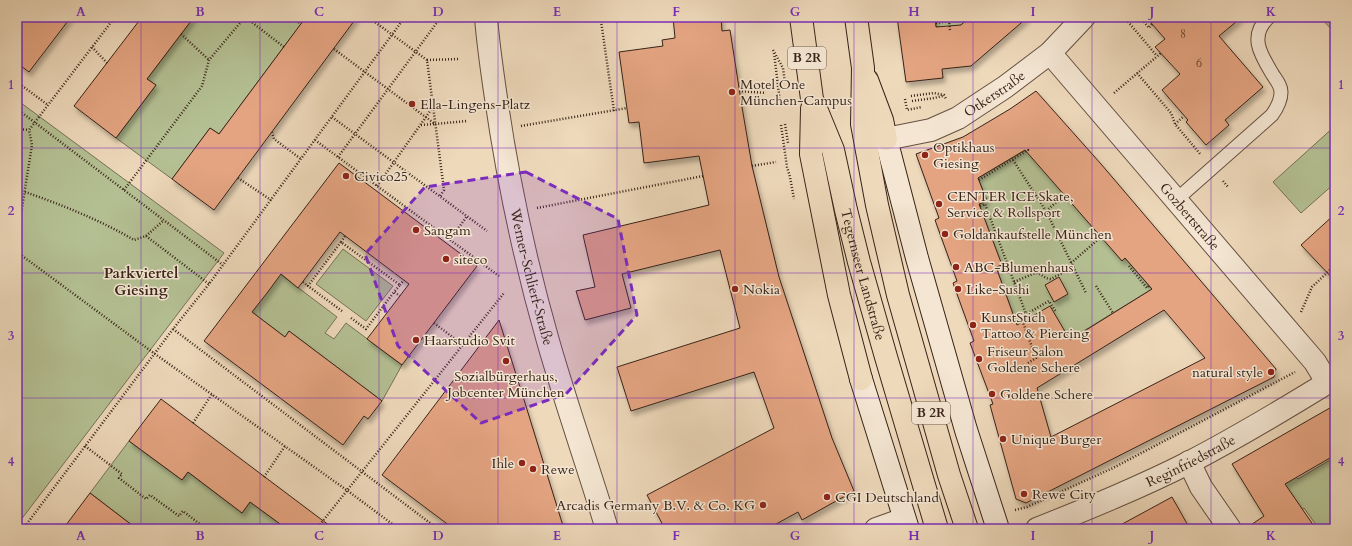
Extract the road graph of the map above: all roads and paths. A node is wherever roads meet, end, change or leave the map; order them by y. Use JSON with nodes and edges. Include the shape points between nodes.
{"nodes":[{"id":1,"x":115,"y":17,"type":"edge"},
{"id":2,"x":245,"y":17,"type":"edge"},
{"id":3,"x":291,"y":17,"type":"edge"},
{"id":4,"x":368,"y":17,"type":"edge"},
{"id":5,"x":405,"y":17,"type":"edge"},
{"id":6,"x":442,"y":17,"type":"edge"},
{"id":7,"x":486,"y":17,"type":"edge"},
{"id":8,"x":801,"y":17,"type":"edge"},
{"id":9,"x":856,"y":17,"type":"edge"},
{"id":10,"x":952,"y":17,"type":"edge"},
{"id":11,"x":1084,"y":17,"type":"edge"},
{"id":12,"x":1140,"y":17,"type":"edge"},
{"id":13,"x":1269,"y":17,"type":"edge"},
{"id":14,"x":1325,"y":17,"type":"edge"},
{"id":15,"x":1125,"y":18,"type":"edge"},
{"id":16,"x":601,"y":20,"type":"dead end"},
{"id":17,"x":949,"y":21,"type":"junction"},
{"id":18,"x":936,"y":23,"type":"dead end"},
{"id":19,"x":301,"y":24,"type":"dead end"},
{"id":20,"x":1152,"y":24,"type":"dead end"},
{"id":21,"x":1334,"y":24,"type":"edge"},
{"id":22,"x":1335,"y":28,"type":"edge"},
{"id":23,"x":950,"y":30,"type":"dead end"},
{"id":24,"x":181,"y":34,"type":"dead end"},
{"id":25,"x":392,"y":35,"type":"junction"},
{"id":26,"x":92,"y":47,"type":"junction"},
{"id":27,"x":284,"y":47,"type":"dead end"},
{"id":28,"x":334,"y":49,"type":"dead end"},
{"id":29,"x":774,"y":50,"type":"dead end"},
{"id":30,"x":416,"y":52,"type":"junction"},
{"id":31,"x":1050,"y":53,"type":"junction"},
{"id":32,"x":1161,"y":53,"type":"dead end"},
{"id":33,"x":1157,"y":56,"type":"junction"},
{"id":34,"x":458,"y":59,"type":"dead end"},
{"id":35,"x":209,"y":60,"type":"junction"},
{"id":36,"x":427,"y":60,"type":"junction"},
{"id":37,"x":107,"y":63,"type":"dead end"},
{"id":38,"x":863,"y":68,"type":"junction"},
{"id":39,"x":365,"y":72,"type":"junction"},
{"id":40,"x":1137,"y":73,"type":"junction"},
{"id":41,"x":17,"y":82,"type":"edge"},
{"id":42,"x":388,"y":89,"type":"junction"},
{"id":43,"x":739,"y":91,"type":"dead end"},
{"id":44,"x":766,"y":93,"type":"dead end"},
{"id":45,"x":911,"y":96,"type":"dead end"},
{"id":46,"x":812,"y":99,"type":"junction"},
{"id":47,"x":905,"y":99,"type":"dead end"},
{"id":48,"x":912,"y":101,"type":"dead end"},
{"id":49,"x":780,"y":102,"type":"dead end"},
{"id":50,"x":48,"y":105,"type":"junction"},
{"id":51,"x":433,"y":106,"type":"junction"},
{"id":52,"x":627,"y":108,"type":"dead end"},
{"id":53,"x":916,"y":108,"type":"dead end"},
{"id":54,"x":1097,"y":108,"type":"junction"},
{"id":55,"x":17,"y":109,"type":"edge"},
{"id":56,"x":614,"y":111,"type":"junction"},
{"id":57,"x":1184,"y":116,"type":"dead end"},
{"id":58,"x":332,"y":117,"type":"junction"},
{"id":59,"x":426,"y":117,"type":"junction"},
{"id":60,"x":466,"y":121,"type":"dead end"},
{"id":61,"x":35,"y":122,"type":"junction"},
{"id":62,"x":435,"y":124,"type":"junction"},
{"id":63,"x":1175,"y":124,"type":"junction"},
{"id":64,"x":420,"y":125,"type":"junction"},
{"id":65,"x":781,"y":125,"type":"dead end"},
{"id":66,"x":17,"y":129,"type":"edge"},
{"id":67,"x":500,"y":129,"type":"junction"},
{"id":68,"x":29,"y":130,"type":"junction"},
{"id":69,"x":272,"y":132,"type":"dead end"},
{"id":70,"x":355,"y":134,"type":"junction"},
{"id":71,"x":886,"y":139,"type":"junction"},
{"id":72,"x":315,"y":140,"type":"junction"},
{"id":73,"x":1027,"y":149,"type":"dead end"},
{"id":74,"x":338,"y":157,"type":"junction"},
{"id":75,"x":301,"y":159,"type":"junction"},
{"id":76,"x":1013,"y":160,"type":"junction"},
{"id":77,"x":394,"y":162,"type":"junction"},
{"id":78,"x":776,"y":162,"type":"dead end"},
{"id":79,"x":752,"y":166,"type":"dead end"},
{"id":80,"x":1212,"y":168,"type":"junction"},
{"id":81,"x":704,"y":176,"type":"dead end"},
{"id":82,"x":238,"y":178,"type":"dead end"},
{"id":83,"x":979,"y":180,"type":"dead end"},
{"id":84,"x":378,"y":186,"type":"junction"},
{"id":85,"x":1228,"y":187,"type":"dead end"},
{"id":86,"x":124,"y":190,"type":"junction"},
{"id":87,"x":25,"y":192,"type":"junction"},
{"id":88,"x":1064,"y":195,"type":"dead end"},
{"id":89,"x":440,"y":196,"type":"junction"},
{"id":90,"x":794,"y":199,"type":"dead end"},
{"id":91,"x":271,"y":200,"type":"junction"},
{"id":92,"x":1176,"y":200,"type":"junction"},
{"id":93,"x":980,"y":206,"type":"dead end"},
{"id":94,"x":537,"y":208,"type":"dead end"},
{"id":95,"x":1046,"y":211,"type":"junction"},
{"id":96,"x":467,"y":216,"type":"junction"},
{"id":97,"x":164,"y":220,"type":"junction"},
{"id":98,"x":487,"y":231,"type":"dead end"},
{"id":99,"x":146,"y":236,"type":"junction"},
{"id":100,"x":345,"y":236,"type":"dead end"},
{"id":101,"x":1101,"y":237,"type":"dead end"},
{"id":102,"x":17,"y":239,"type":"edge"},
{"id":103,"x":450,"y":240,"type":"junction"},
{"id":104,"x":341,"y":242,"type":"junction"},
{"id":105,"x":17,"y":252,"type":"edge"},
{"id":106,"x":1071,"y":263,"type":"junction"},
{"id":107,"x":223,"y":265,"type":"junction"},
{"id":108,"x":1335,"y":265,"type":"edge"},
{"id":109,"x":1007,"y":266,"type":"junction"},
{"id":110,"x":1129,"y":266,"type":"dead end"},
{"id":111,"x":1073,"y":267,"type":"junction"},
{"id":112,"x":997,"y":270,"type":"dead end"},
{"id":113,"x":499,"y":276,"type":"dead end"},
{"id":114,"x":404,"y":280,"type":"dead end"},
{"id":115,"x":303,"y":282,"type":"dead end"},
{"id":116,"x":1014,"y":282,"type":"junction"},
{"id":117,"x":209,"y":284,"type":"junction"},
{"id":118,"x":400,"y":285,"type":"junction"},
{"id":119,"x":308,"y":286,"type":"junction"},
{"id":120,"x":1096,"y":286,"type":"dead end"},
{"id":121,"x":1149,"y":286,"type":"dead end"},
{"id":122,"x":394,"y":292,"type":"junction"},
{"id":123,"x":504,"y":293,"type":"dead end"},
{"id":124,"x":1086,"y":293,"type":"dead end"},
{"id":125,"x":400,"y":296,"type":"dead end"},
{"id":126,"x":342,"y":310,"type":"dead end"},
{"id":127,"x":1056,"y":312,"type":"dead end"},
{"id":128,"x":1114,"y":313,"type":"dead end"},
{"id":129,"x":1026,"y":314,"type":"junction"},
{"id":130,"x":351,"y":318,"type":"dead end"},
{"id":131,"x":434,"y":323,"type":"dead end"},
{"id":132,"x":1286,"y":328,"type":"junction"},
{"id":133,"x":173,"y":329,"type":"junction"},
{"id":134,"x":463,"y":345,"type":"junction"},
{"id":135,"x":155,"y":354,"type":"junction"},
{"id":136,"x":1028,"y":363,"type":"dead end"},
{"id":137,"x":1298,"y":370,"type":"dead end"},
{"id":138,"x":861,"y":379,"type":"joint"},
{"id":139,"x":1331,"y":380,"type":"edge"},
{"id":140,"x":212,"y":394,"type":"junction"},
{"id":141,"x":193,"y":424,"type":"dead end"},
{"id":142,"x":85,"y":446,"type":"junction"},
{"id":143,"x":285,"y":446,"type":"junction"},
{"id":144,"x":1189,"y":462,"type":"junction"},
{"id":145,"x":363,"y":472,"type":"junction"},
{"id":146,"x":264,"y":477,"type":"dead end"},
{"id":147,"x":348,"y":491,"type":"junction"},
{"id":148,"x":1014,"y":510,"type":"dead end"},
{"id":149,"x":906,"y":524,"type":"edge"},
{"id":150,"x":318,"y":528,"type":"dead end"},
{"id":151,"x":23,"y":529,"type":"edge"},
{"id":152,"x":206,"y":529,"type":"edge"},
{"id":153,"x":399,"y":529,"type":"edge"},
{"id":154,"x":438,"y":529,"type":"edge"},
{"id":155,"x":607,"y":529,"type":"edge"},
{"id":156,"x":876,"y":529,"type":"edge"},
{"id":157,"x":937,"y":529,"type":"edge"},
{"id":158,"x":967,"y":529,"type":"edge"},
{"id":159,"x":998,"y":529,"type":"edge"},
{"id":160,"x":1037,"y":529,"type":"edge"},
{"id":161,"x":1230,"y":529,"type":"edge"}],
"edges":[{"from":1,"to":26,"type":"path"},
{"from":2,"to":27,"type":"path"},
{"from":2,"to":35,"type":"path"},
{"from":3,"to":19,"type":"path"},
{"from":4,"to":25,"type":"path"},
{"from":5,"to":25,"type":"path"},
{"from":6,"to":30,"type":"path"},
{"from":7,"to":67,"type":"street","name":"Werner-Schlierf-Straße"},
{"from":8,"to":46,"type":"highway","name":"Tegernseer Landstraße","number":"B 2R"},
{"from":9,"to":38,"type":"highway","name":"Tegernseer Landstraße","number":"B 2R"},
{"from":10,"to":17,"type":"path"},
{"from":11,"to":31,"type":"street","name":"Otkerstraße"},
{"from":12,"to":20,"type":"path","via":[[1149,28]]},
{"from":13,"to":80,"type":"lane","via":[[1259,29],[1258,43],[1262,56],[1280,88],[1280,101],[1272,115]]},
{"from":14,"to":21,"type":"path"},
{"from":15,"to":33,"type":"path"},
{"from":16,"to":56,"type":"path"},
{"from":17,"to":18,"type":"path"},
{"from":17,"to":23,"type":"path"},
{"from":21,"to":22,"type":"path"},
{"from":24,"to":35,"type":"path"},
{"from":25,"to":30,"type":"path"},
{"from":25,"to":39,"type":"path"},
{"from":26,"to":37,"type":"path"},
{"from":26,"to":50,"type":"path"},
{"from":28,"to":39,"type":"path"},
{"from":29,"to":49,"type":"path"},
{"from":30,"to":36,"type":"path"},
{"from":30,"to":42,"type":"path"},
{"from":31,"to":54,"type":"street","name":"Gozbertstraße"},
{"from":31,"to":71,"type":"street","name":"Otkerstraße","via":[[958,118],[931,130]]},
{"from":32,"to":33,"type":"path"},
{"from":33,"to":40,"type":"path"},
{"from":34,"to":36,"type":"path"},
{"from":35,"to":86,"type":"path","via":[[202,86]]},
{"from":36,"to":51,"type":"path"},
{"from":38,"to":71,"type":"highway","via":[[882,120]]},
{"from":38,"to":158,"type":"highway","name":"Tegernseer Landstraße","number":"B 2R","via":[[862,124],[879,212],[902,310]]},
{"from":39,"to":42,"type":"path"},
{"from":39,"to":58,"type":"path"},
{"from":40,"to":54,"type":"path"},
{"from":40,"to":63,"type":"path","via":[[1171,113]]},
{"from":41,"to":50,"type":"path"},
{"from":42,"to":59,"type":"path"},
{"from":42,"to":70,"type":"path"},
{"from":43,"to":44,"type":"path"},
{"from":45,"to":48,"type":"path","via":[[934,93],[944,95]]},
{"from":46,"to":138,"type":"highway","via":[[811,154],[839,295]]},
{"from":46,"to":157,"type":"highway","name":"Tegernseer Landstraße","number":"B 2R","via":[[833,150],[859,262]]},
{"from":47,"to":53,"type":"path","via":[[907,110]]},
{"from":50,"to":61,"type":"path"},
{"from":51,"to":59,"type":"path"},
{"from":51,"to":62,"type":"path"},
{"from":52,"to":56,"type":"path"},
{"from":54,"to":92,"type":"street","name":"Gozbertstraße"},
{"from":55,"to":61,"type":"path"},
{"from":56,"to":67,"type":"path"},
{"from":57,"to":63,"type":"path"},
{"from":58,"to":70,"type":"path"},
{"from":58,"to":72,"type":"path"},
{"from":59,"to":62,"type":"path"},
{"from":59,"to":64,"type":"path"},
{"from":60,"to":62,"type":"path"},
{"from":61,"to":68,"type":"path"},
{"from":61,"to":86,"type":"path"},
{"from":62,"to":64,"type":"path"},
{"from":62,"to":89,"type":"path","via":[[444,190]]},
{"from":63,"to":80,"type":"path"},
{"from":64,"to":77,"type":"path"},
{"from":65,"to":90,"type":"path"},
{"from":66,"to":68,"type":"path"},
{"from":67,"to":155,"type":"street","name":"Werner-Schlierf-Straße","via":[[526,262],[548,342]]},
{"from":68,"to":87,"type":"path","via":[[32,145]]},
{"from":69,"to":75,"type":"path","via":[[274,139]]},
{"from":70,"to":74,"type":"path"},
{"from":70,"to":77,"type":"path"},
{"from":71,"to":159,"type":"street","via":[[912,242],[966,430]]},
{"from":72,"to":74,"type":"path"},
{"from":72,"to":75,"type":"path"},
{"from":73,"to":76,"type":"path"},
{"from":74,"to":84,"type":"path"},
{"from":75,"to":91,"type":"path"},
{"from":76,"to":83,"type":"path"},
{"from":76,"to":95,"type":"path"},
{"from":77,"to":84,"type":"path"},
{"from":77,"to":89,"type":"path"},
{"from":78,"to":79,"type":"path"},
{"from":80,"to":85,"type":"path"},
{"from":80,"to":92,"type":"lane"},
{"from":81,"to":94,"type":"path"},
{"from":82,"to":91,"type":"path"},
{"from":84,"to":103,"type":"path"},
{"from":86,"to":97,"type":"path"},
{"from":87,"to":99,"type":"path","via":[[116,229],[134,240]]},
{"from":87,"to":102,"type":"path"},
{"from":88,"to":95,"type":"path"},
{"from":89,"to":96,"type":"path"},
{"from":91,"to":107,"type":"path"},
{"from":92,"to":132,"type":"street","name":"Gozbertstraße"},
{"from":93,"to":109,"type":"path","via":[[985,204]]},
{"from":95,"to":106,"type":"path"},
{"from":96,"to":98,"type":"path"},
{"from":96,"to":103,"type":"path"},
{"from":97,"to":99,"type":"path"},
{"from":97,"to":107,"type":"path"},
{"from":99,"to":117,"type":"path"},
{"from":100,"to":104,"type":"path"},
{"from":101,"to":106,"type":"path"},
{"from":103,"to":113,"type":"path"},
{"from":104,"to":118,"type":"path"},
{"from":104,"to":119,"type":"path"},
{"from":105,"to":135,"type":"path"},
{"from":106,"to":111,"type":"path"},
{"from":107,"to":117,"type":"path"},
{"from":108,"to":132,"type":"path","via":[[1312,287],[1299,316]]},
{"from":109,"to":112,"type":"path"},
{"from":109,"to":116,"type":"path"},
{"from":110,"to":121,"type":"path","via":[[1147,288]]},
{"from":111,"to":116,"type":"path","via":[[1051,279],[1035,273]]},
{"from":111,"to":124,"type":"path"},
{"from":114,"to":118,"type":"path"},
{"from":115,"to":119,"type":"path"},
{"from":116,"to":129,"type":"path"},
{"from":117,"to":133,"type":"path"},
{"from":118,"to":122,"type":"path"},
{"from":119,"to":126,"type":"path"},
{"from":120,"to":128,"type":"path"},
{"from":122,"to":125,"type":"path"},
{"from":122,"to":130,"type":"path","via":[[366,329]]},
{"from":123,"to":134,"type":"path"},
{"from":127,"to":129,"type":"path","via":[[1049,301]]},
{"from":129,"to":136,"type":"path","via":[[1021,317],[1036,358]]},
{"from":131,"to":134,"type":"path"},
{"from":132,"to":139,"type":"street","name":"Gozbertstraße"},
{"from":133,"to":135,"type":"path"},
{"from":133,"to":145,"type":"path"},
{"from":134,"to":145,"type":"path"},
{"from":135,"to":140,"type":"path"},
{"from":135,"to":142,"type":"path"},
{"from":137,"to":148,"type":"path","via":[[1113,468]]},
{"from":138,"to":149,"type":"street"},
{"from":139,"to":144,"type":"street","name":"Reginfriedstraße"},
{"from":140,"to":141,"type":"path"},
{"from":140,"to":143,"type":"path"},
{"from":142,"to":151,"type":"path"},
{"from":142,"to":152,"type":"path","via":[[122,474],[120,478],[146,499],[150,495],[179,516],[183,511]]},
{"from":143,"to":146,"type":"path"},
{"from":143,"to":147,"type":"path"},
{"from":144,"to":160,"type":"street","name":"Reginfriedstraße","via":[[1104,502]]},
{"from":144,"to":161,"type":"street","via":[[1201,487]]},
{"from":145,"to":147,"type":"path"},
{"from":145,"to":154,"type":"path"},
{"from":147,"to":150,"type":"path"},
{"from":147,"to":153,"type":"path"},
{"from":149,"to":156,"type":"street"}]}
